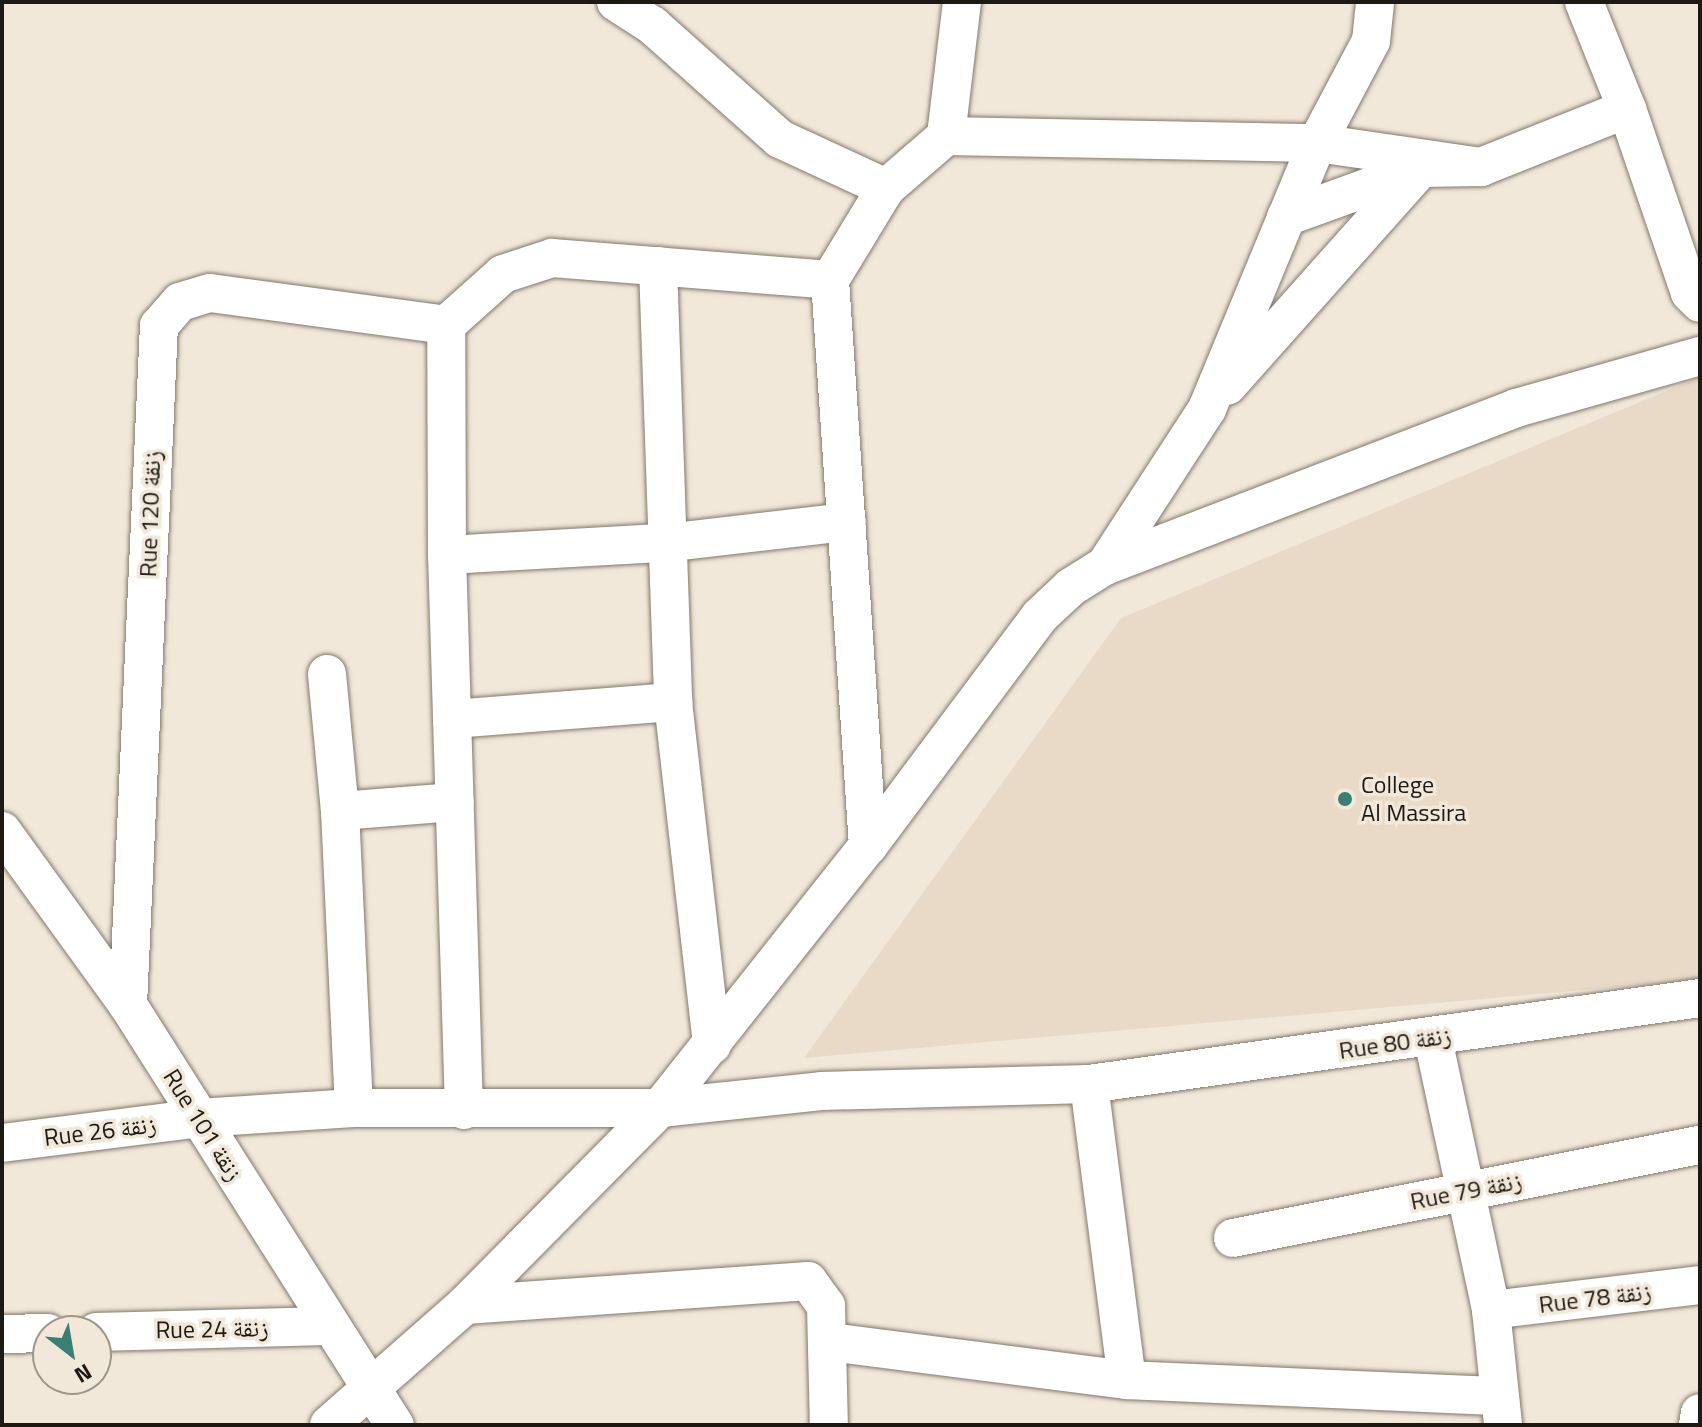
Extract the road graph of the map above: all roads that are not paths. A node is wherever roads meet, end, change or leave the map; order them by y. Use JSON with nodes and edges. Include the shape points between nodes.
{"nodes":[{"id":1,"x":616,"y":2,"type":"edge"},
{"id":2,"x":962,"y":2,"type":"edge"},
{"id":3,"x":1375,"y":2,"type":"edge"},
{"id":4,"x":1584,"y":2,"type":"edge"},
{"id":5,"x":1627,"y":109,"type":"junction"},
{"id":6,"x":946,"y":136,"type":"junction"},
{"id":7,"x":1317,"y":143,"type":"junction"},
{"id":8,"x":1481,"y":167,"type":"junction"},
{"id":9,"x":1421,"y":168,"type":"junction"},
{"id":10,"x":886,"y":188,"type":"junction"},
{"id":11,"x":1286,"y":217,"type":"junction"},
{"id":12,"x":658,"y":266,"type":"junction"},
{"id":13,"x":830,"y":280,"type":"junction"},
{"id":14,"x":1697,"y":294,"type":"edge"},
{"id":15,"x":446,"y":325,"type":"junction"},
{"id":16,"x":1700,"y":356,"type":"edge"},
{"id":17,"x":1207,"y":409,"type":"junction"},
{"id":18,"x":847,"y":522,"type":"junction"},
{"id":19,"x":665,"y":543,"type":"junction"},
{"id":20,"x":447,"y":555,"type":"junction"},
{"id":21,"x":1105,"y":566,"type":"junction"},
{"id":22,"x":327,"y":674,"type":"dead end"},
{"id":23,"x":673,"y":702,"type":"junction"},
{"id":24,"x":452,"y":719,"type":"junction"},
{"id":25,"x":455,"y":802,"type":"junction"},
{"id":26,"x":340,"y":811,"type":"junction"},
{"id":27,"x":2,"y":831,"type":"edge"},
{"id":28,"x":868,"y":846,"type":"junction"},
{"id":29,"x":1700,"y":998,"type":"edge"},
{"id":30,"x":128,"y":1005,"type":"junction"},
{"id":31,"x":1433,"y":1039,"type":"junction"},
{"id":32,"x":712,"y":1045,"type":"junction"},
{"id":33,"x":1089,"y":1084,"type":"junction"},
{"id":34,"x":354,"y":1108,"type":"junction"},
{"id":35,"x":660,"y":1108,"type":"junction"},
{"id":36,"x":464,"y":1110,"type":"junction"},
{"id":37,"x":199,"y":1118,"type":"junction"},
{"id":38,"x":2,"y":1143,"type":"edge"},
{"id":39,"x":1700,"y":1145,"type":"edge"},
{"id":40,"x":1464,"y":1191,"type":"junction"},
{"id":41,"x":1233,"y":1238,"type":"dead end"},
{"id":42,"x":1700,"y":1285,"type":"edge"},
{"id":43,"x":465,"y":1305,"type":"junction"},
{"id":44,"x":1491,"y":1310,"type":"junction"},
{"id":45,"x":328,"y":1326,"type":"junction"},
{"id":46,"x":112,"y":1332,"type":"edge"},
{"id":47,"x":32,"y":1333,"type":"edge"},
{"id":48,"x":2,"y":1334,"type":"edge"},
{"id":49,"x":830,"y":1342,"type":"junction"},
{"id":50,"x":1127,"y":1380,"type":"junction"},
{"id":51,"x":370,"y":1388,"type":"junction"},
{"id":52,"x":1501,"y":1410,"type":"edge"},
{"id":53,"x":1700,"y":1413,"type":"edge"},
{"id":54,"x":329,"y":1425,"type":"edge"},
{"id":55,"x":395,"y":1425,"type":"edge"},
{"id":56,"x":829,"y":1425,"type":"edge"},
{"id":57,"x":1698,"y":1425,"type":"edge"}],
"edges":[{"from":1,"to":10,"type":"street","via":[[652,25],[780,139]]},
{"from":2,"to":6,"type":"street"},
{"from":3,"to":7,"type":"street","via":[[1371,41]]},
{"from":4,"to":5,"type":"street"},
{"from":5,"to":8,"type":"street"},
{"from":5,"to":14,"type":"street"},
{"from":6,"to":7,"type":"street"},
{"from":6,"to":10,"type":"street"},
{"from":7,"to":8,"type":"street"},
{"from":7,"to":11,"type":"street"},
{"from":8,"to":9,"type":"street"},
{"from":9,"to":11,"type":"street"},
{"from":9,"to":17,"type":"street"},
{"from":10,"to":13,"type":"street"},
{"from":11,"to":17,"type":"street"},
{"from":12,"to":13,"type":"street"},
{"from":12,"to":15,"type":"street","via":[[552,258],[528,262],[478,291]]},
{"from":12,"to":19,"type":"street"},
{"from":13,"to":18,"type":"street"},
{"from":15,"to":20,"type":"street"},
{"from":15,"to":30,"type":"street","name":"Rue 120 زنقة","via":[[210,293],[180,302],[159,326]]},
{"from":16,"to":21,"type":"street","via":[[1516,408]]},
{"from":17,"to":21,"type":"street"},
{"from":18,"to":19,"type":"street"},
{"from":18,"to":28,"type":"street"},
{"from":19,"to":20,"type":"street"},
{"from":19,"to":23,"type":"street"},
{"from":20,"to":24,"type":"street"},
{"from":21,"to":28,"type":"street","via":[[1071,587],[1040,616]]},
{"from":22,"to":26,"type":"street"},
{"from":23,"to":24,"type":"street"},
{"from":23,"to":32,"type":"street"},
{"from":24,"to":25,"type":"street"},
{"from":25,"to":26,"type":"street"},
{"from":25,"to":36,"type":"street"},
{"from":26,"to":34,"type":"street"},
{"from":27,"to":30,"type":"street","name":"Rue 101 زنقة"},
{"from":28,"to":32,"type":"street"},
{"from":29,"to":31,"type":"street","name":"Rue 80 زنقة"},
{"from":30,"to":37,"type":"street","name":"Rue 101 زنقة"},
{"from":31,"to":33,"type":"street","name":"Rue 80 زنقة"},
{"from":31,"to":40,"type":"street"},
{"from":32,"to":35,"type":"street"},
{"from":33,"to":35,"type":"street","name":"Rue 80 زنقة","via":[[821,1091]]},
{"from":33,"to":50,"type":"street"},
{"from":34,"to":36,"type":"street","name":"Rue 26 زنقة"},
{"from":34,"to":37,"type":"street","name":"Rue 26 زنقة"},
{"from":35,"to":36,"type":"street","name":"Rue 26 زنقة"},
{"from":35,"to":43,"type":"street"},
{"from":37,"to":38,"type":"street","name":"Rue 26 زنقة"},
{"from":37,"to":45,"type":"street","name":"Rue 101 زنقة"},
{"from":39,"to":40,"type":"street","name":"Rue 79 زنقة"},
{"from":40,"to":41,"type":"street","name":"Rue 79 زنقة"},
{"from":40,"to":44,"type":"street"},
{"from":42,"to":44,"type":"street","name":"Rue 78 زنقة"},
{"from":43,"to":49,"type":"street","via":[[797,1279],[819,1289]]},
{"from":43,"to":51,"type":"street"},
{"from":44,"to":52,"type":"street"},
{"from":45,"to":46,"type":"street","name":"Rue 24 زنقة"},
{"from":45,"to":51,"type":"street","name":"Rue 101 زنقة"},
{"from":47,"to":48,"type":"street"},
{"from":49,"to":50,"type":"street"},
{"from":49,"to":56,"type":"street"},
{"from":50,"to":52,"type":"street"},
{"from":51,"to":54,"type":"street"},
{"from":51,"to":55,"type":"street","name":"Rue 101 زنقة"},
{"from":53,"to":57,"type":"street"}]}
